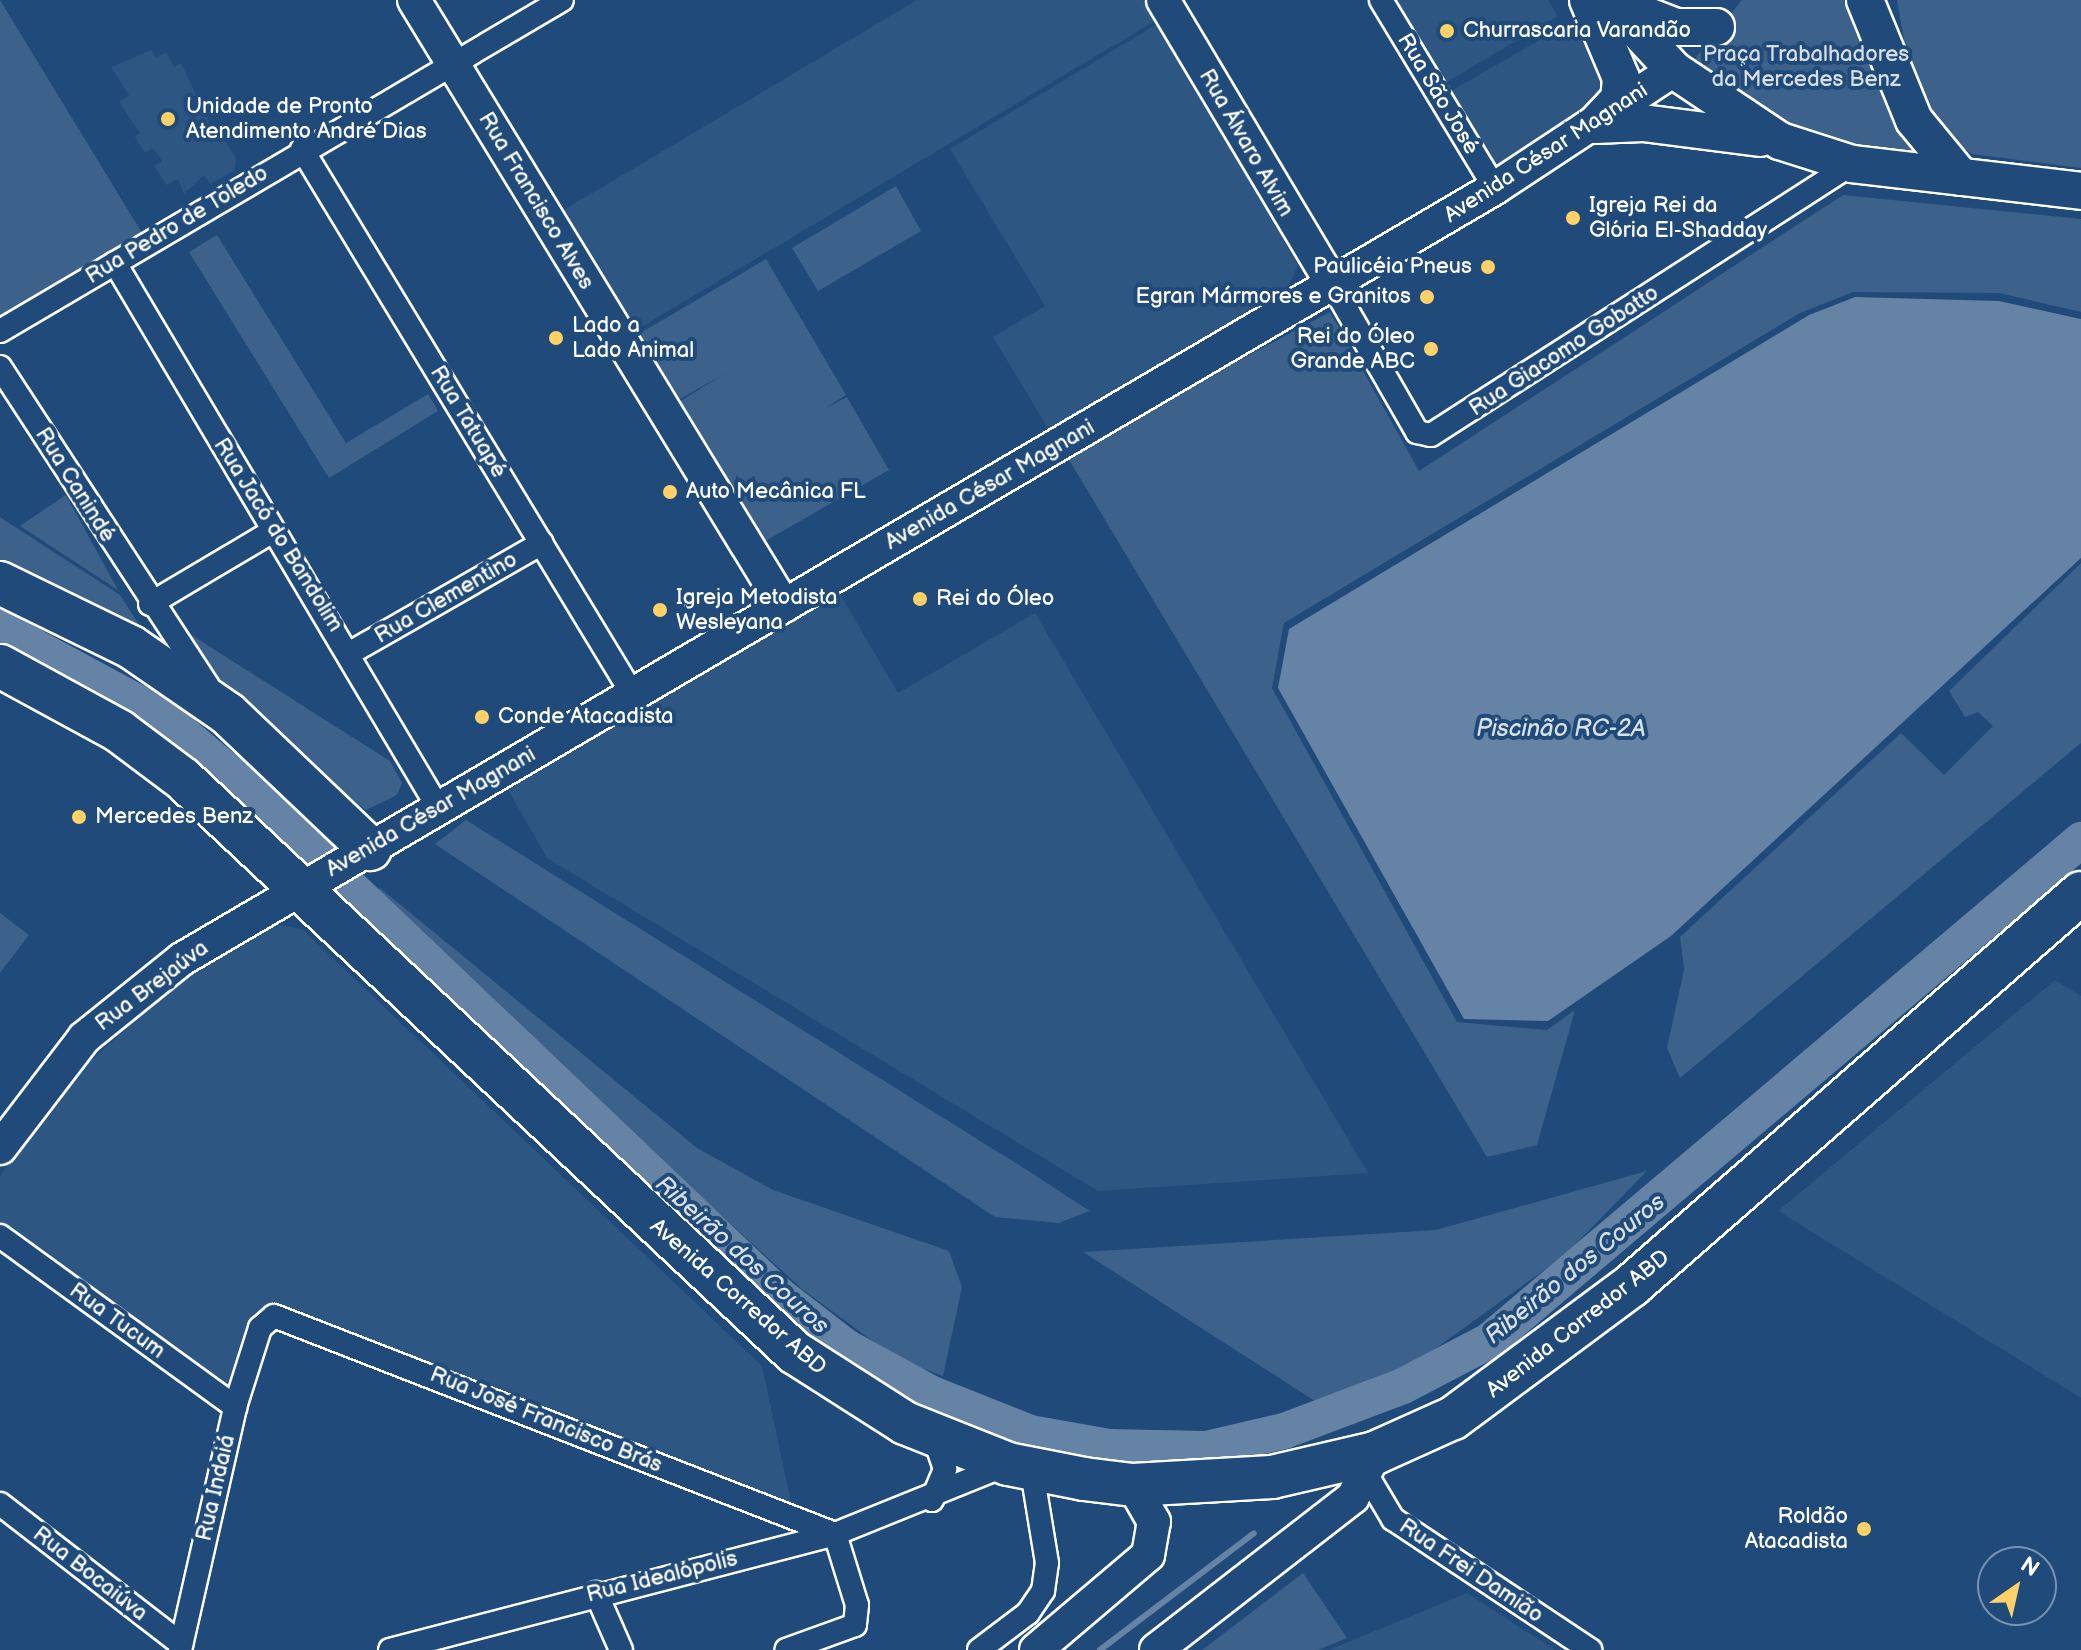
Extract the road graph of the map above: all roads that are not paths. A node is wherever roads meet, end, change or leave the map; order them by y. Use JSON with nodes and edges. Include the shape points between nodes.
{"nodes":[{"id":1,"x":414,"y":0,"type":"edge"},
{"id":2,"x":562,"y":0,"type":"edge"},
{"id":3,"x":1163,"y":0,"type":"edge"},
{"id":4,"x":1381,"y":0,"type":"edge"},
{"id":5,"x":1588,"y":0,"type":"edge"},
{"id":6,"x":1609,"y":0,"type":"edge"},
{"id":7,"x":1865,"y":0,"type":"edge"},
{"id":8,"x":1882,"y":0,"type":"edge"},
{"id":9,"x":1725,"y":14,"type":"edge"},
{"id":10,"x":1880,"y":39,"type":"junction"},
{"id":11,"x":451,"y":62,"type":"junction"},
{"id":12,"x":1674,"y":70,"type":"junction"},
{"id":13,"x":1595,"y":125,"type":"junction"},
{"id":14,"x":1780,"y":141,"type":"junction"},
{"id":15,"x":302,"y":149,"type":"junction"},
{"id":16,"x":1852,"y":164,"type":"junction"},
{"id":17,"x":1961,"y":177,"type":"junction"},
{"id":18,"x":1495,"y":188,"type":"junction"},
{"id":19,"x":2081,"y":191,"type":"edge"},
{"id":20,"x":115,"y":263,"type":"junction"},
{"id":21,"x":1332,"y":284,"type":"junction"},
{"id":22,"x":0,"y":331,"type":"edge"},
{"id":23,"x":0,"y":367,"type":"edge"},
{"id":24,"x":273,"y":531,"type":"junction"},
{"id":25,"x":542,"y":543,"type":"junction"},
{"id":26,"x":0,"y":583,"type":"edge"},
{"id":27,"x":150,"y":604,"type":"junction"},
{"id":28,"x":784,"y":606,"type":"junction"},
{"id":29,"x":350,"y":653,"type":"junction"},
{"id":30,"x":0,"y":666,"type":"edge"},
{"id":31,"x":633,"y":695,"type":"junction"},
{"id":32,"x":228,"y":714,"type":"junction"},
{"id":33,"x":439,"y":809,"type":"junction"},
{"id":34,"x":362,"y":853,"type":"junction"},
{"id":35,"x":305,"y":884,"type":"junction"},
{"id":36,"x":2081,"y":893,"type":"edge"},
{"id":37,"x":0,"y":1148,"type":"edge"},
{"id":38,"x":0,"y":1236,"type":"edge"},
{"id":39,"x":260,"y":1328,"type":"joint"},
{"id":40,"x":235,"y":1407,"type":"junction"},
{"id":41,"x":932,"y":1434,"type":"junction"},
{"id":42,"x":1371,"y":1465,"type":"junction"},
{"id":43,"x":1020,"y":1468,"type":"junction"},
{"id":44,"x":1133,"y":1485,"type":"junction"},
{"id":45,"x":932,"y":1500,"type":"junction"},
{"id":46,"x":0,"y":1504,"type":"edge"},
{"id":47,"x":835,"y":1534,"type":"junction"},
{"id":48,"x":596,"y":1593,"type":"junction"},
{"id":49,"x":180,"y":1647,"type":"edge"},
{"id":50,"x":390,"y":1650,"type":"edge"},
{"id":51,"x":621,"y":1650,"type":"edge"},
{"id":52,"x":786,"y":1650,"type":"edge"},
{"id":53,"x":979,"y":1650,"type":"edge"},
{"id":54,"x":1036,"y":1650,"type":"edge"},
{"id":55,"x":1156,"y":1650,"type":"edge"},
{"id":56,"x":1590,"y":1650,"type":"edge"}],
"edges":[{"from":1,"to":11,"type":"street","name":"Rua Francisco Alves"},
{"from":2,"to":11,"type":"street","name":"Rua Pedro de Toledo"},
{"from":3,"to":21,"type":"street","name":"Rua Álvaro Alvim"},
{"from":4,"to":18,"type":"street","name":"Rua São José"},
{"from":5,"to":13,"type":"main road","via":[[1621,78],[1619,99]]},
{"from":6,"to":9,"type":"main road","via":[[1676,27]]},
{"from":6,"to":12,"type":"main road"},
{"from":7,"to":10,"type":"main road"},
{"from":8,"to":10,"type":"main road"},
{"from":9,"to":12,"type":"main road"},
{"from":10,"to":17,"type":"main road","via":[[1914,120]]},
{"from":11,"to":15,"type":"street","name":"Rua Pedro de Toledo"},
{"from":11,"to":28,"type":"street","name":"Rua Francisco Alves"},
{"from":12,"to":13,"type":"street","name":"Avenida César Magnani"},
{"from":12,"to":14,"type":"main road"},
{"from":13,"to":14,"type":"main road","via":[[1663,124]]},
{"from":13,"to":18,"type":"street","name":"Avenida César Magnani"},
{"from":14,"to":16,"type":"main road"},
{"from":15,"to":20,"type":"street","name":"Rua Pedro de Toledo"},
{"from":15,"to":25,"type":"street","name":"Rua Tatuapé"},
{"from":16,"to":17,"type":"main road"},
{"from":16,"to":21,"type":"street","name":"Rua Giacomo Gobatto","via":[[1431,435],[1417,432]]},
{"from":17,"to":19,"type":"main road"},
{"from":18,"to":21,"type":"street","name":"Avenida César Magnani"},
{"from":20,"to":22,"type":"street","name":"Rua Pedro de Toledo"},
{"from":20,"to":24,"type":"street","name":"Rua Jacó do Bandolim"},
{"from":21,"to":28,"type":"street","name":"Avenida César Magnani"},
{"from":23,"to":27,"type":"street","name":"Rua Canindé"},
{"from":24,"to":27,"type":"street"},
{"from":24,"to":29,"type":"street","name":"Rua Jacó do Bandolim"},
{"from":25,"to":29,"type":"street","name":"Rua Clementino"},
{"from":25,"to":31,"type":"street","name":"Rua Tatuapé"},
{"from":26,"to":32,"type":"highway","via":[[131,647]]},
{"from":27,"to":32,"type":"street","name":"Rua Canindé"},
{"from":28,"to":31,"type":"street","name":"Avenida César Magnani"},
{"from":29,"to":33,"type":"street","name":"Rua Jacó do Bandolim"},
{"from":30,"to":35,"type":"highway","name":"Avenida Corredor ABD","via":[[119,731]]},
{"from":31,"to":33,"type":"street","name":"Avenida César Magnani"},
{"from":32,"to":34,"type":"highway"},
{"from":33,"to":34,"type":"street","name":"Avenida César Magnani"},
{"from":34,"to":35,"type":"street","name":"Avenida César Magnani"},
{"from":35,"to":37,"type":"street","name":"Rua Brejaúva","via":[[182,959],[95,1028]]},
{"from":35,"to":41,"type":"highway","name":"Avenida Corredor ABD","via":[[794,1352],[848,1391]]},
{"from":36,"to":42,"type":"highway","name":"Avenida Corredor ABD","via":[[1525,1372]]},
{"from":38,"to":40,"type":"street","name":"Rua Tucum"},
{"from":39,"to":40,"type":"street","name":"Rua Indaiá"},
{"from":39,"to":47,"type":"street","name":"Rua José Francisco Brás","via":[[284,1317]]},
{"from":40,"to":49,"type":"street","name":"Rua Indaiá"},
{"from":41,"to":43,"type":"highway","name":"Avenida Corredor ABD"},
{"from":41,"to":45,"type":"street","via":[[945,1469]]},
{"from":42,"to":44,"type":"highway","name":"Avenida Corredor ABD"},
{"from":42,"to":55,"type":"street","via":[[1353,1497]]},
{"from":42,"to":56,"type":"street","name":"Rua Frei Damião","via":[[1393,1519]]},
{"from":43,"to":44,"type":"highway","name":"Avenida Corredor ABD"},
{"from":43,"to":45,"type":"street","name":"Rua Idealópolis"},
{"from":43,"to":53,"type":"street","via":[[1047,1563],[1043,1591],[1028,1613]]},
{"from":44,"to":54,"type":"street","via":[[1154,1522],[1148,1555]]},
{"from":45,"to":47,"type":"street","name":"Rua Idealópolis"},
{"from":46,"to":49,"type":"street","name":"Rua Bocaiúva"},
{"from":47,"to":48,"type":"street","name":"Rua Idealópolis"},
{"from":47,"to":52,"type":"street","via":[[857,1605],[855,1625]]},
{"from":48,"to":50,"type":"street","name":"Rua Idealópolis"},
{"from":48,"to":51,"type":"street"}]}
